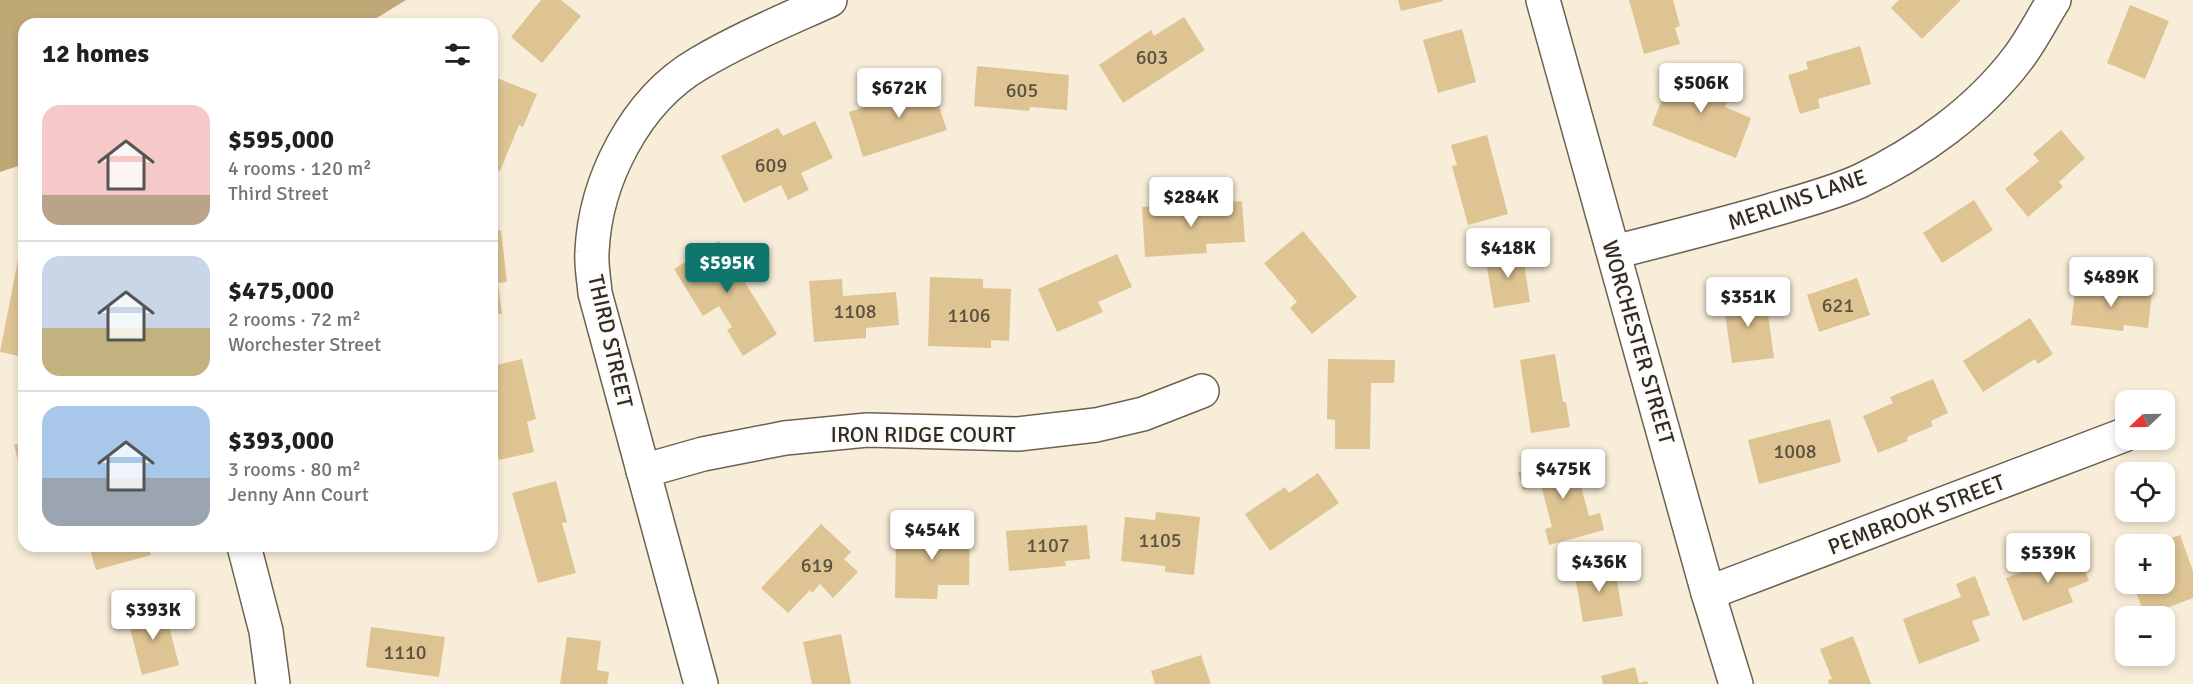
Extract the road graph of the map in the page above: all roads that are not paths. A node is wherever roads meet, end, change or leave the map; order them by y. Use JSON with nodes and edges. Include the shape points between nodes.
{"nodes":[{"id":1,"x":830,"y":0,"type":"edge"},
{"id":2,"x":1543,"y":0,"type":"edge"},
{"id":3,"x":2054,"y":0,"type":"edge"},
{"id":4,"x":1614,"y":252,"type":"junction"},
{"id":5,"x":1202,"y":391,"type":"dead end"},
{"id":6,"x":2115,"y":438,"type":"edge"},
{"id":7,"x":643,"y":471,"type":"junction"},
{"id":8,"x":246,"y":552,"type":"edge"},
{"id":9,"x":1708,"y":593,"type":"junction"},
{"id":10,"x":273,"y":684,"type":"edge"},
{"id":11,"x":701,"y":684,"type":"edge"},
{"id":12,"x":1736,"y":684,"type":"edge"}],
"edges":[{"from":1,"to":7,"type":"street","name":"THIRD STREET","via":[[696,65],[661,93],[632,128],[611,167],[598,209],[592,252],[595,293]]},
{"from":2,"to":4,"type":"street","name":"WORCHESTER STREET"},
{"from":3,"to":4,"type":"street","name":"MERLINS LANE","via":[[2018,58],[1984,96],[1911,153],[1859,181],[1813,199]]},
{"from":4,"to":9,"type":"street","name":"WORCHESTER STREET"},
{"from":5,"to":7,"type":"street","name":"IRON RIDGE COURT","via":[[1143,414],[1096,425],[1018,434],[867,430],[785,438]]},
{"from":6,"to":9,"type":"street","name":"PEMBROOK STREET"},
{"from":7,"to":11,"type":"street","name":"THIRD STREET"},
{"from":8,"to":10,"type":"street","via":[[266,631]]},
{"from":9,"to":12,"type":"street","name":"WORCHESTER STREET"}]}
